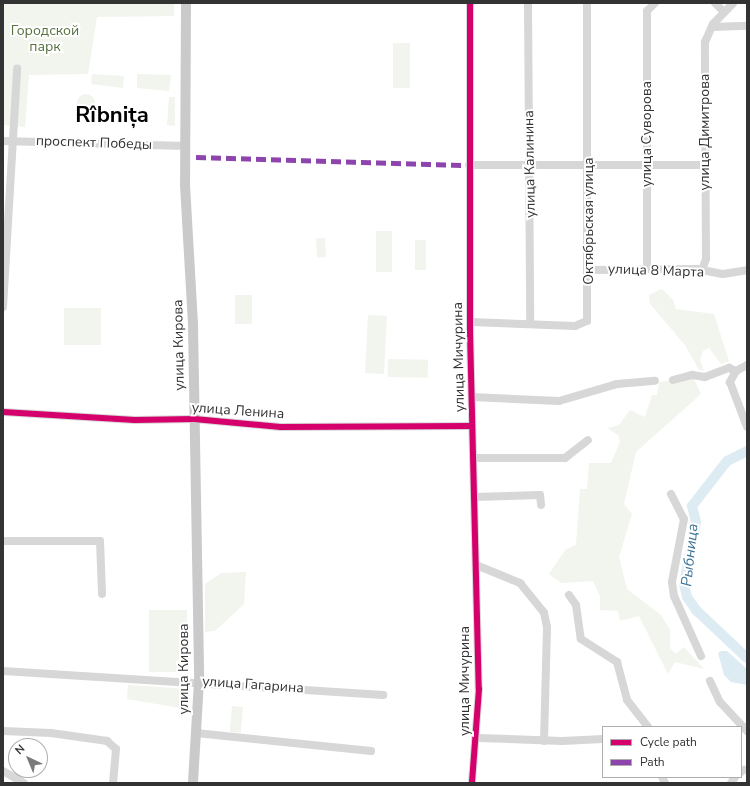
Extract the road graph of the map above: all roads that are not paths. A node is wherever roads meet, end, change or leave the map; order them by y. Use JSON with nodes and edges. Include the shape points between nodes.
{"nodes":[{"id":1,"x":186,"y":3,"type":"edge"},
{"id":2,"x":470,"y":3,"type":"edge"},
{"id":3,"x":528,"y":3,"type":"edge"},
{"id":4,"x":587,"y":3,"type":"edge"},
{"id":5,"x":655,"y":3,"type":"edge"},
{"id":6,"x":715,"y":3,"type":"edge"},
{"id":7,"x":733,"y":3,"type":"edge"},
{"id":8,"x":724,"y":12,"type":"junction"},
{"id":9,"x":747,"y":26,"type":"edge"},
{"id":10,"x":712,"y":27,"type":"junction"},
{"id":11,"x":17,"y":68,"type":"dead end"},
{"id":12,"x":7,"y":141,"type":"edge"},
{"id":13,"x":186,"y":146,"type":"junction"},
{"id":14,"x":647,"y":164,"type":"junction"},
{"id":15,"x":469,"y":165,"type":"junction"},
{"id":16,"x":530,"y":165,"type":"junction"},
{"id":17,"x":589,"y":165,"type":"junction"},
{"id":18,"x":706,"y":165,"type":"junction"},
{"id":19,"x":5,"y":226,"type":"edge"},
{"id":20,"x":647,"y":269,"type":"junction"},
{"id":21,"x":589,"y":270,"type":"junction"},
{"id":22,"x":702,"y":270,"type":"junction"},
{"id":23,"x":747,"y":270,"type":"edge"},
{"id":24,"x":4,"y":284,"type":"edge"},
{"id":25,"x":3,"y":307,"type":"edge"},
{"id":26,"x":470,"y":322,"type":"junction"},
{"id":27,"x":530,"y":324,"type":"junction"},
{"id":28,"x":741,"y":368,"type":"edge"},
{"id":29,"x":673,"y":380,"type":"dead end"},
{"id":30,"x":655,"y":381,"type":"dead end"},
{"id":31,"x":472,"y":397,"type":"junction"},
{"id":32,"x":3,"y":412,"type":"edge"},
{"id":33,"x":194,"y":419,"type":"junction"},
{"id":34,"x":472,"y":426,"type":"junction"},
{"id":35,"x":747,"y":427,"type":"edge"},
{"id":36,"x":588,"y":440,"type":"dead end"},
{"id":37,"x":473,"y":458,"type":"junction"},
{"id":38,"x":671,"y":494,"type":"dead end"},
{"id":39,"x":474,"y":497,"type":"junction"},
{"id":40,"x":541,"y":505,"type":"dead end"},
{"id":41,"x":3,"y":541,"type":"edge"},
{"id":42,"x":476,"y":565,"type":"junction"},
{"id":43,"x":102,"y":594,"type":"dead end"},
{"id":44,"x":569,"y":595,"type":"dead end"},
{"id":45,"x":701,"y":656,"type":"dead end"},
{"id":46,"x":3,"y":671,"type":"edge"},
{"id":47,"x":199,"y":681,"type":"junction"},
{"id":48,"x":710,"y":681,"type":"dead end"},
{"id":49,"x":383,"y":695,"type":"dead end"},
{"id":50,"x":647,"y":726,"type":"edge"},
{"id":51,"x":3,"y":731,"type":"edge"},
{"id":52,"x":747,"y":731,"type":"edge"},
{"id":53,"x":196,"y":733,"type":"junction"},
{"id":54,"x":478,"y":738,"type":"junction"},
{"id":55,"x":602,"y":739,"type":"edge"},
{"id":56,"x":544,"y":741,"type":"junction"},
{"id":57,"x":371,"y":751,"type":"dead end"},
{"id":58,"x":3,"y":771,"type":"edge"},
{"id":59,"x":24,"y":783,"type":"edge"},
{"id":60,"x":113,"y":783,"type":"edge"},
{"id":61,"x":193,"y":783,"type":"edge"},
{"id":62,"x":472,"y":783,"type":"edge"}],
"edges":[{"from":1,"to":13,"type":"main road","name":"улица Кирова"},
{"from":2,"to":15,"type":"street","name":"улица Мичурина"},
{"from":3,"to":16,"type":"street","name":"улица Калинина"},
{"from":4,"to":17,"type":"street","name":"Октябрьская улица"},
{"from":5,"to":14,"type":"street","name":"улица Суворова","via":[[647,11]]},
{"from":6,"to":8,"type":"street"},
{"from":7,"to":8,"type":"street","name":"улица Димитрова"},
{"from":8,"to":10,"type":"street","name":"улица Димитрова"},
{"from":9,"to":10,"type":"street"},
{"from":10,"to":18,"type":"street","name":"улица Димитрова","via":[[705,42]]},
{"from":11,"to":12,"type":"street"},
{"from":12,"to":13,"type":"street","name":"проспект Победы"},
{"from":12,"to":19,"type":"street"},
{"from":13,"to":33,"type":"main road","name":"улица Кирова"},
{"from":14,"to":17,"type":"street"},
{"from":14,"to":18,"type":"street"},
{"from":14,"to":20,"type":"street","name":"улица Суворова"},
{"from":15,"to":16,"type":"street"},
{"from":15,"to":26,"type":"street","name":"улица Мичурина"},
{"from":16,"to":17,"type":"street"},
{"from":16,"to":27,"type":"street","name":"улица Калинина"},
{"from":17,"to":21,"type":"street","name":"Октябрьская улица"},
{"from":18,"to":22,"type":"street","name":"улица Димитрова","via":[[706,259]]},
{"from":19,"to":24,"type":"street"},
{"from":20,"to":21,"type":"street","name":"улица 8 Марта"},
{"from":20,"to":22,"type":"street","name":"улица 8 Марта"},
{"from":21,"to":27,"type":"street","name":"Октябрьская улица","via":[[586,323],[575,326]]},
{"from":22,"to":23,"type":"street","name":"улица 8 Марта","via":[[723,274]]},
{"from":24,"to":25,"type":"street"},
{"from":26,"to":27,"type":"street","name":"Октябрьская улица"},
{"from":26,"to":31,"type":"street","name":"улица Мичурина"},
{"from":28,"to":29,"type":"street","via":[[729,368],[705,377],[692,375]]},
{"from":28,"to":35,"type":"street","via":[[730,382]]},
{"from":30,"to":31,"type":"street","via":[[617,384],[559,401]]},
{"from":31,"to":34,"type":"street","name":"улица Мичурина"},
{"from":32,"to":33,"type":"street","name":"улица Ленина","via":[[136,420]]},
{"from":33,"to":34,"type":"street","name":"улица Ленина","via":[[281,427]]},
{"from":33,"to":47,"type":"main road","name":"улица Кирова"},
{"from":34,"to":37,"type":"street","name":"улица Мичурина"},
{"from":36,"to":37,"type":"street","via":[[565,458]]},
{"from":37,"to":39,"type":"street","name":"улица Мичурина"},
{"from":38,"to":45,"type":"street","via":[[684,519],[672,582],[674,596]]},
{"from":39,"to":40,"type":"street","via":[[540,495]]},
{"from":39,"to":42,"type":"street","name":"улица Мичурина"},
{"from":41,"to":43,"type":"street","via":[[100,541]]},
{"from":42,"to":54,"type":"street","name":"улица Мичурина"},
{"from":42,"to":56,"type":"street","via":[[520,583],[544,613],[547,627]]},
{"from":44,"to":50,"type":"street","via":[[576,605],[581,639],[617,662],[627,700]]},
{"from":46,"to":47,"type":"street","name":"улица Гагарина"},
{"from":47,"to":49,"type":"street","name":"улица Гагарина"},
{"from":47,"to":53,"type":"main road","name":"улица Кирова"},
{"from":48,"to":52,"type":"street","via":[[720,702]]},
{"from":51,"to":60,"type":"street","via":[[107,741],[116,749]]},
{"from":53,"to":57,"type":"street"},
{"from":53,"to":61,"type":"main road","name":"улица Кирова"},
{"from":54,"to":56,"type":"street"},
{"from":54,"to":62,"type":"street","name":"улица Мичурина"},
{"from":55,"to":56,"type":"street"},
{"from":58,"to":59,"type":"street"}]}
